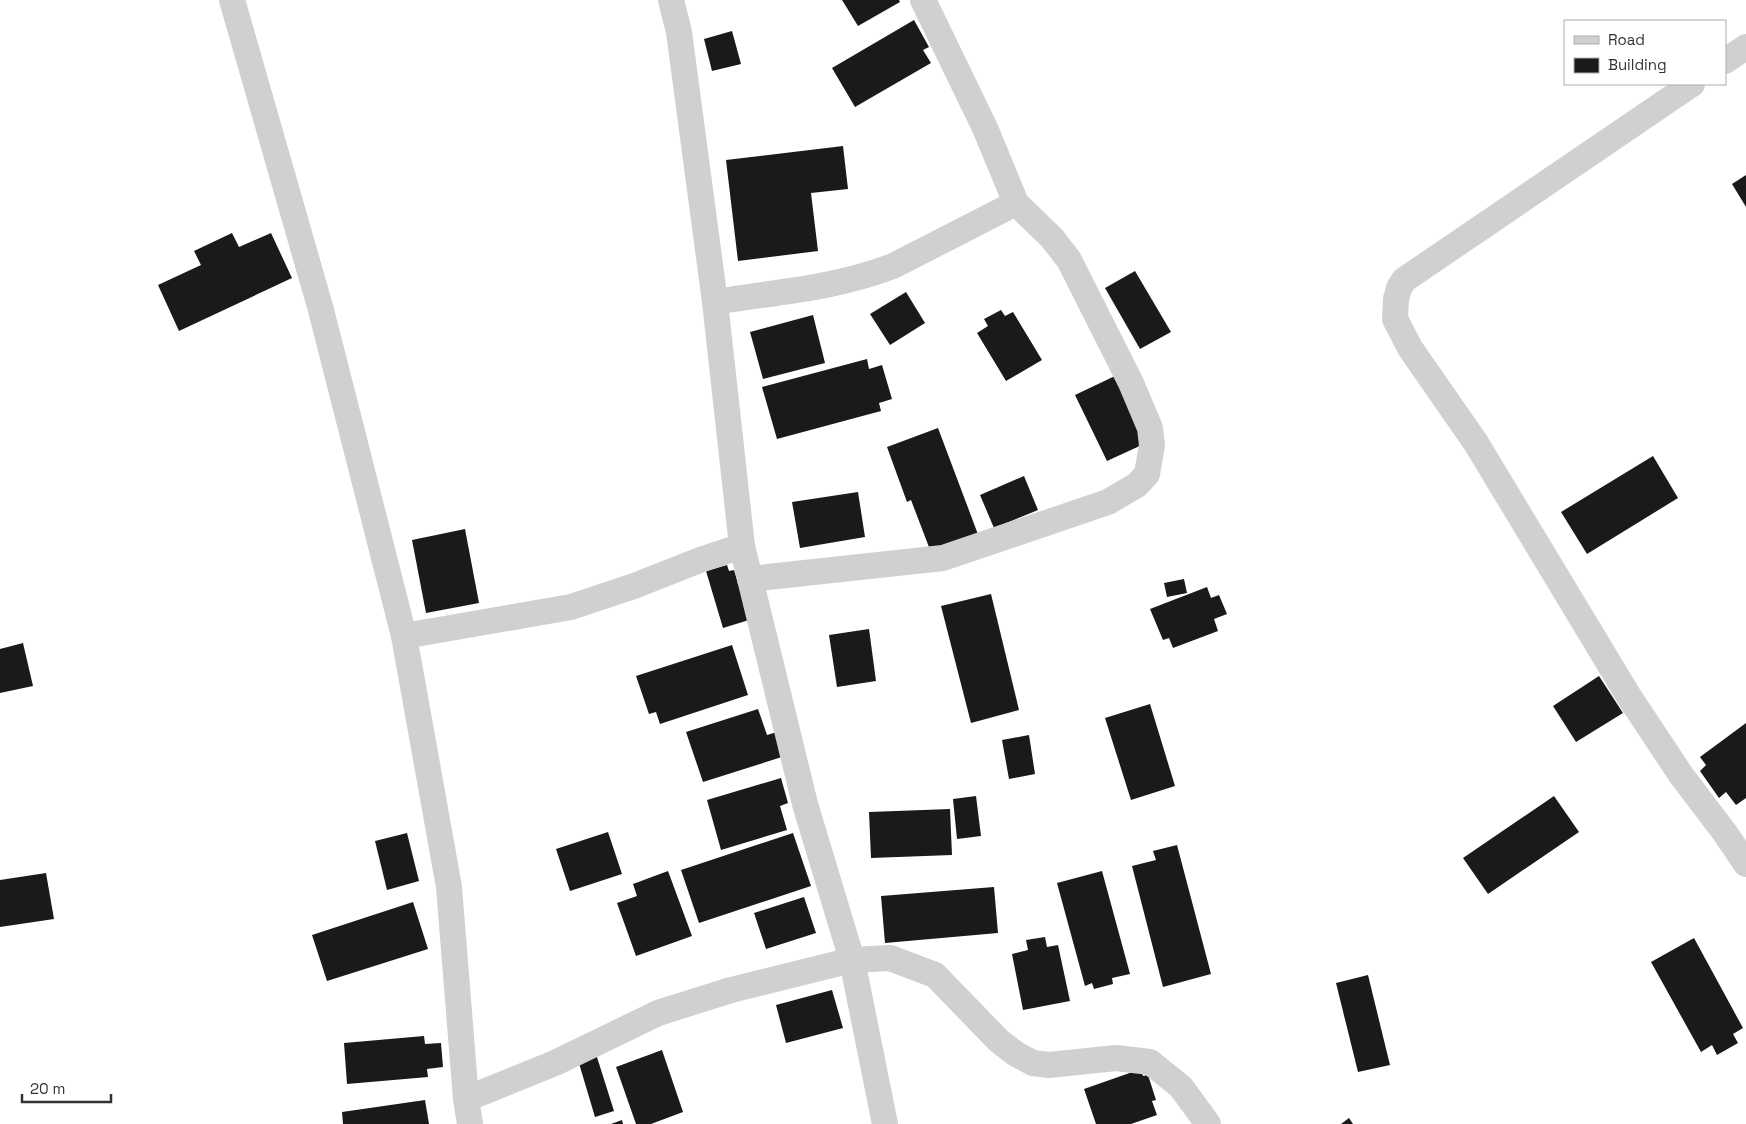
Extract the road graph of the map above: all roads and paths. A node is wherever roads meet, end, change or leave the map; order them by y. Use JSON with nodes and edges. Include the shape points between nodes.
{"nodes":[{"id":1,"x":232,"y":0,"type":"edge"},
{"id":2,"x":671,"y":0,"type":"edge"},
{"id":3,"x":923,"y":0,"type":"edge"},
{"id":4,"x":1746,"y":47,"type":"edge"},
{"id":5,"x":1726,"y":60,"type":"edge"},
{"id":6,"x":1691,"y":85,"type":"edge"},
{"id":7,"x":1016,"y":204,"type":"junction"},
{"id":8,"x":715,"y":302,"type":"junction"},
{"id":9,"x":742,"y":546,"type":"junction"},
{"id":10,"x":750,"y":579,"type":"junction"},
{"id":11,"x":404,"y":636,"type":"junction"},
{"id":12,"x":1746,"y":864,"type":"edge"},
{"id":13,"x":852,"y":960,"type":"junction"},
{"id":14,"x":466,"y":1099,"type":"junction"},
{"id":15,"x":470,"y":1124,"type":"edge"},
{"id":16,"x":884,"y":1124,"type":"edge"},
{"id":17,"x":1208,"y":1124,"type":"edge"}],
"edges":[{"from":1,"to":11,"type":"street","via":[[321,310]]},
{"from":2,"to":8,"type":"street","via":[[679,32]]},
{"from":3,"to":7,"type":"street","via":[[985,128]]},
{"from":4,"to":5,"type":"street"},
{"from":6,"to":12,"type":"street","via":[[1404,280],[1396,299],[1395,319],[1410,348],[1476,443],[1628,695]]},
{"from":7,"to":8,"type":"street","via":[[872,274],[837,283]]},
{"from":7,"to":10,"type":"street","via":[[1052,238],[1069,260],[1132,382],[1150,428],[1152,445],[1147,474],[1137,485],[1108,502],[943,558]]},
{"from":8,"to":9,"type":"street"},
{"from":9,"to":10,"type":"street"},
{"from":9,"to":11,"type":"street","via":[[571,607]]},
{"from":10,"to":13,"type":"street","via":[[805,804]]},
{"from":11,"to":14,"type":"street","via":[[449,887]]},
{"from":13,"to":14,"type":"street","via":[[731,990],[658,1013],[555,1063]]},
{"from":13,"to":16,"type":"street"},
{"from":13,"to":17,"type":"street","via":[[890,958],[935,975],[999,1041],[1033,1063],[1048,1065],[1116,1058],[1150,1062],[1181,1087]]},
{"from":14,"to":15,"type":"street"}]}
